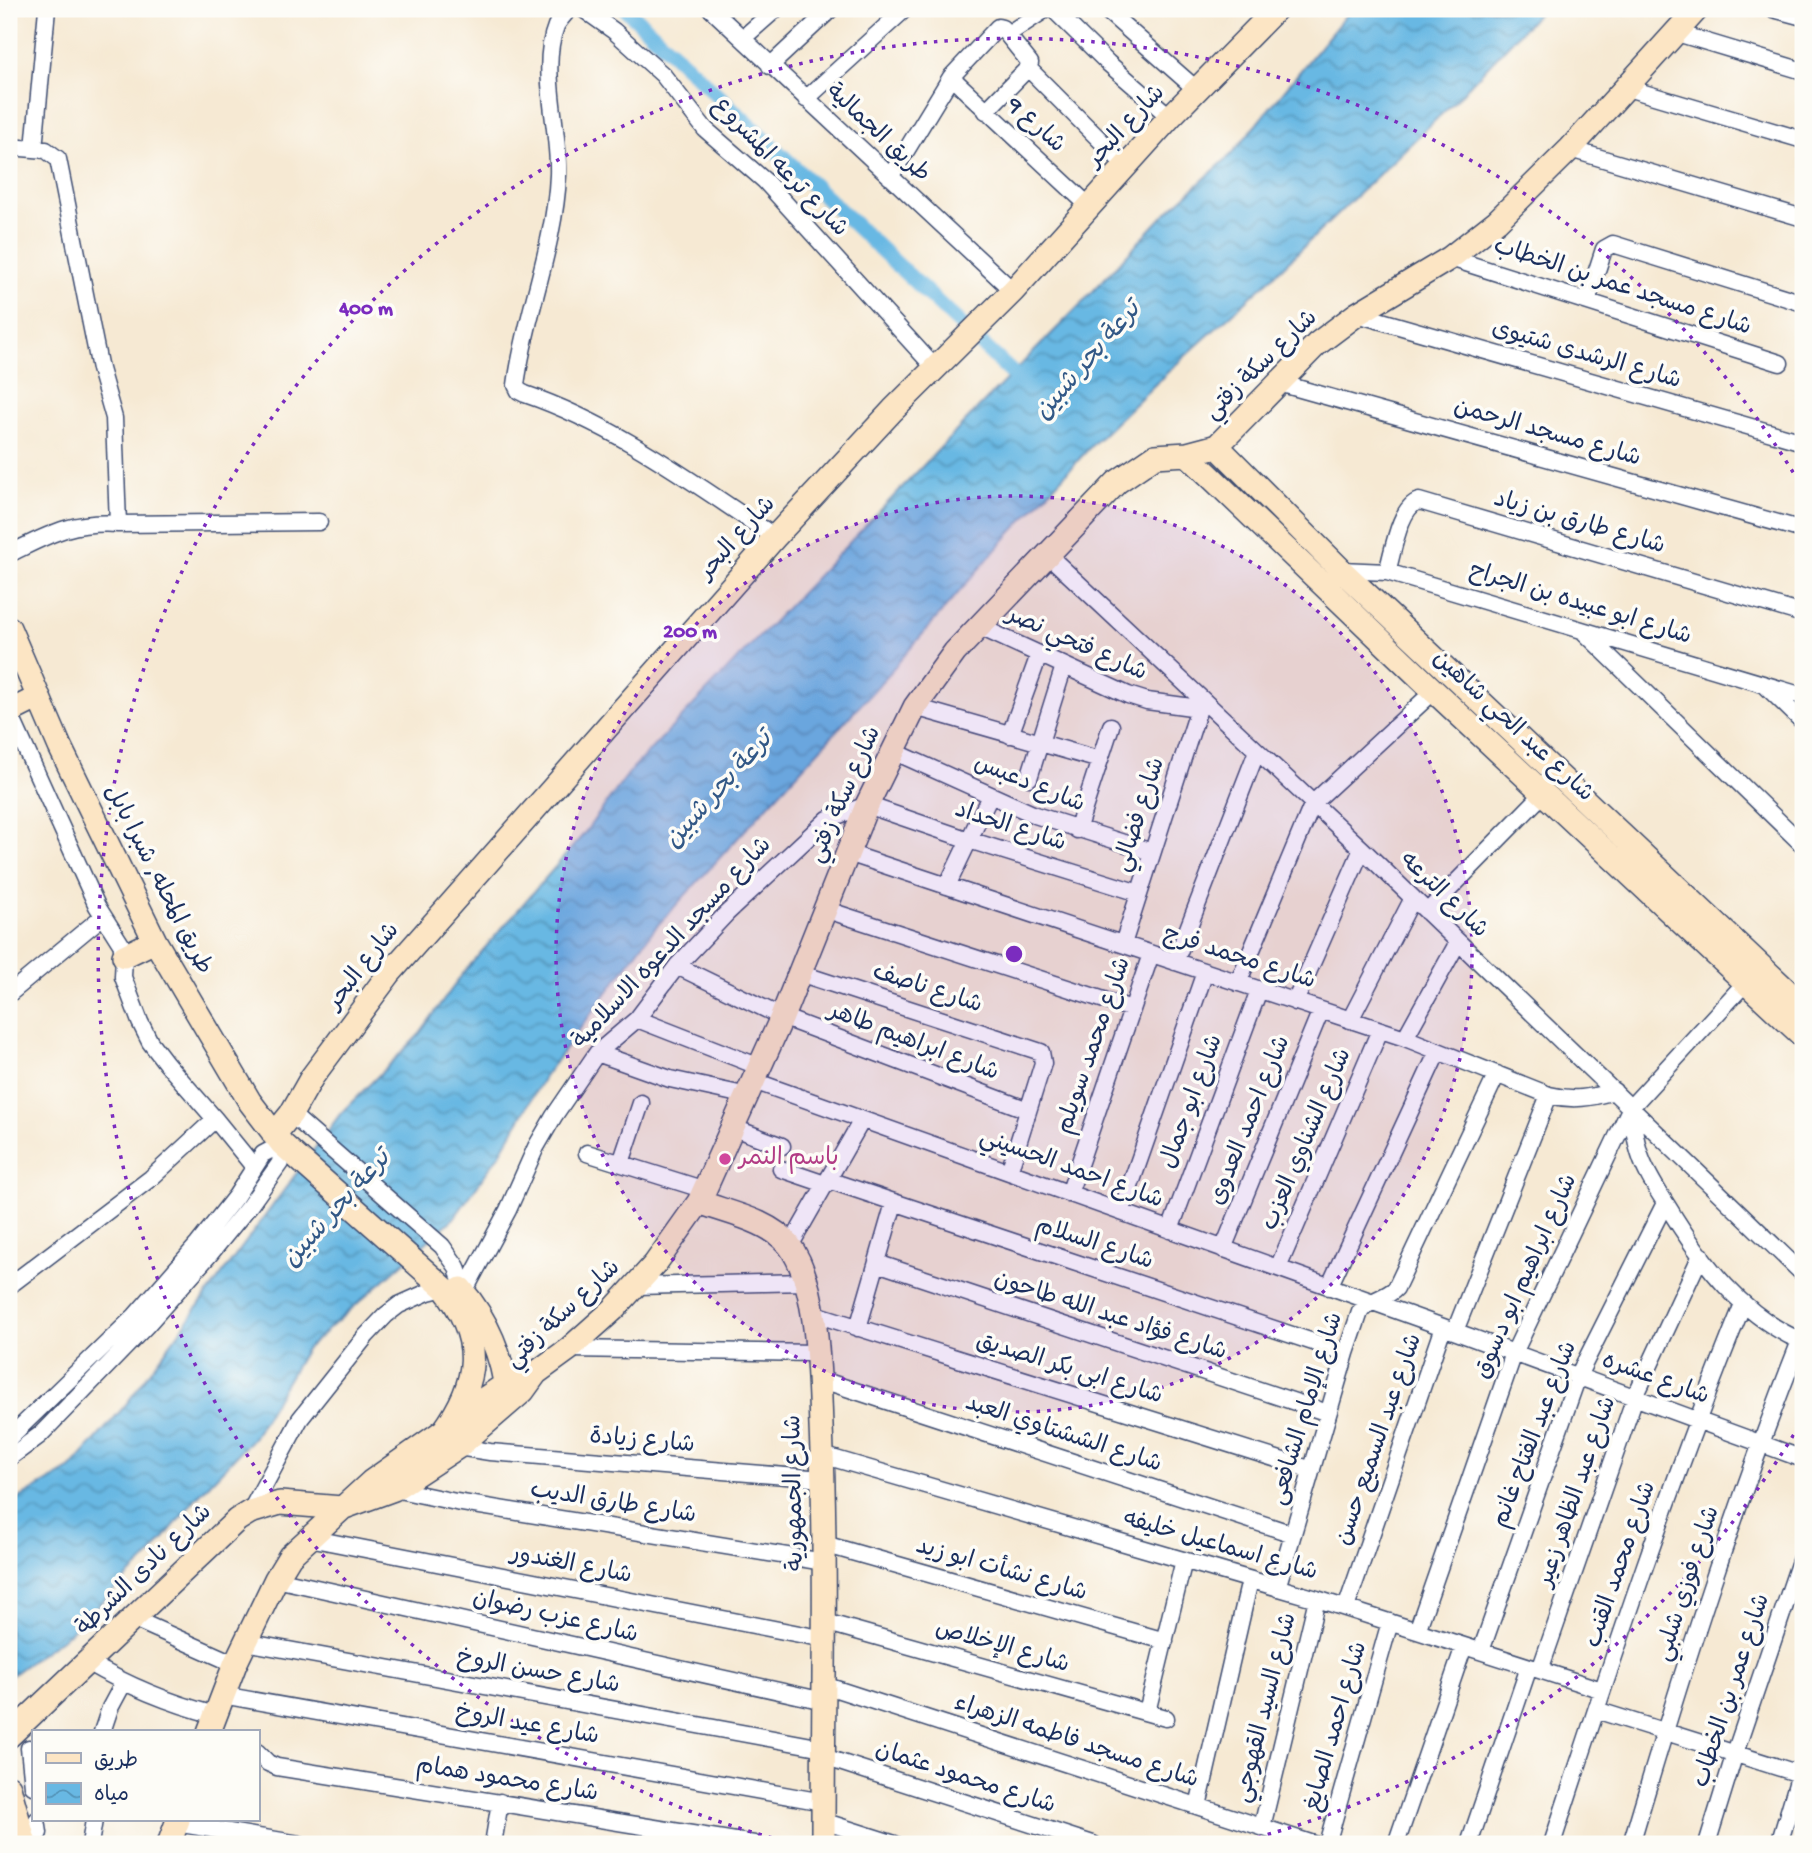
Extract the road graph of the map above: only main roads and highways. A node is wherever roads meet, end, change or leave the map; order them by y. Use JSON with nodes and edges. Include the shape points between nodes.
{"nodes":[{"id":1,"x":1276,"y":9,"type":"edge"},
{"id":2,"x":1697,"y":9,"type":"edge"},
{"id":3,"x":1217,"y":446,"type":"junction"},
{"id":4,"x":1187,"y":454,"type":"junction"},
{"id":5,"x":9,"y":628,"type":"edge"},
{"id":6,"x":14,"y":657,"type":"edge"},
{"id":7,"x":20,"y":706,"type":"edge"},
{"id":8,"x":1803,"y":1006,"type":"edge"},
{"id":9,"x":1803,"y":1036,"type":"edge"},
{"id":10,"x":284,"y":1145,"type":"junction"},
{"id":11,"x":702,"y":1196,"type":"junction"},
{"id":12,"x":454,"y":1290,"type":"junction"},
{"id":13,"x":507,"y":1394,"type":"junction"},
{"id":14,"x":451,"y":1439,"type":"junction"},
{"id":15,"x":342,"y":1508,"type":"junction"},
{"id":16,"x":215,"y":1714,"type":"edge"},
{"id":17,"x":9,"y":1736,"type":"edge"},
{"id":18,"x":9,"y":1787,"type":"edge"},
{"id":19,"x":34,"y":1832,"type":"edge"},
{"id":20,"x":824,"y":1844,"type":"edge"}],
"edges":[{"from":1,"to":10,"type":"main road","name":"شارع البحر","via":[[775,537],[389,974],[312,1077],[299,1121]]},
{"from":2,"to":3,"type":"main road","name":"شارع سكة زفتي","via":[[1570,149],[1497,221],[1450,258],[1317,344]]},
{"from":3,"to":4,"type":"main road","name":"شارع سكة زفتي"},
{"from":3,"to":8,"type":"main road","name":"شارع عبد الحي شاهين","via":[[1341,570]]},
{"from":4,"to":9,"type":"main road","name":"شارع عبد الحي شاهين"},
{"from":4,"to":11,"type":"main road","name":"شارع سكة زفتي","via":[[1155,456],[1117,482],[978,626],[915,707],[867,805],[782,1017]]},
{"from":5,"to":6,"type":"main road","name":"طريق المحله, شبرا بابل"},
{"from":6,"to":7,"type":"main road","name":"طريق المحله, شبرا بابل"},
{"from":7,"to":10,"type":"main road","name":"طريق المحله, شبرا بابل","via":[[60,747],[138,949]]},
{"from":10,"to":12,"type":"main road","name":"طريق المحله, شبرا بابل"},
{"from":11,"to":13,"type":"main road","name":"شارع سكة زفتي","via":[[669,1245],[615,1308],[536,1373],[523,1391]]},
{"from":11,"to":20,"type":"main road","name":"شارع الجمهورية","via":[[768,1228],[790,1246],[806,1282],[812,1313],[823,1479]]},
{"from":12,"to":13,"type":"main road","via":[[490,1334]]},
{"from":12,"to":14,"type":"main road","via":[[469,1334],[472,1368]]},
{"from":13,"to":14,"type":"main road","name":"شارع سكة زفتي"},
{"from":14,"to":15,"type":"main road","via":[[371,1482]]},
{"from":14,"to":15,"type":"main road","name":"شارع سكة زفتي","via":[[394,1489]]},
{"from":15,"to":16,"type":"main road","name":"شارع سكة زفتي","via":[[290,1556],[245,1642]]},
{"from":15,"to":17,"type":"main road","name":"شارع نادى الشرطة","via":[[280,1503],[250,1512],[225,1530]]},
{"from":18,"to":19,"type":"main road"}]}
